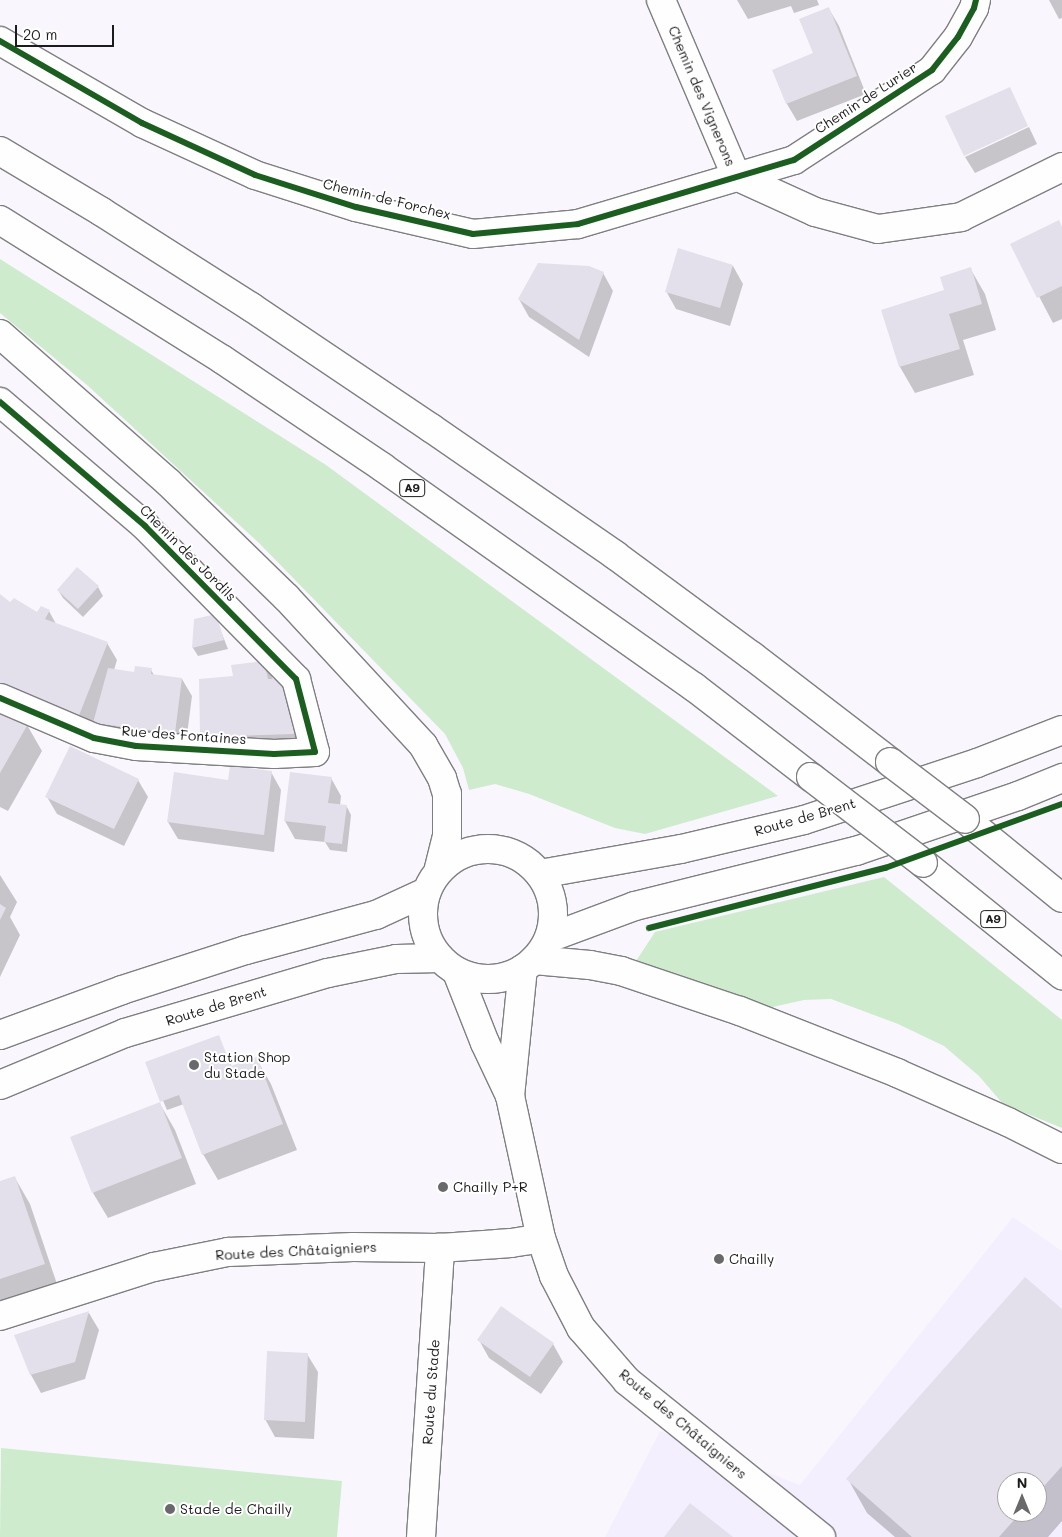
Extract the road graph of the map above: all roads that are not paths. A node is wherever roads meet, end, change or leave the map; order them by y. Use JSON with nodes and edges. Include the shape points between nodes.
{"nodes":[{"id":1,"x":661,"y":0,"type":"edge"},
{"id":2,"x":976,"y":0,"type":"edge"},
{"id":3,"x":0,"y":41,"type":"edge"},
{"id":4,"x":0,"y":151,"type":"edge"},
{"id":5,"x":794,"y":160,"type":"joint"},
{"id":6,"x":1062,"y":167,"type":"edge"},
{"id":7,"x":736,"y":176,"type":"junction"},
{"id":8,"x":0,"y":220,"type":"edge"},
{"id":9,"x":0,"y":334,"type":"edge"},
{"id":10,"x":0,"y":402,"type":"edge"},
{"id":11,"x":0,"y":698,"type":"edge"},
{"id":12,"x":1062,"y":730,"type":"edge"},
{"id":13,"x":315,"y":752,"type":"joint"},
{"id":14,"x":1062,"y":778,"type":"edge"},
{"id":15,"x":993,"y":838,"type":"junction"},
{"id":16,"x":439,"y":869,"type":"junction"},
{"id":17,"x":540,"y":874,"type":"junction"},
{"id":18,"x":1062,"y":880,"type":"edge"},
{"id":19,"x":426,"y":892,"type":"junction"},
{"id":20,"x":1062,"y":898,"type":"edge"},
{"id":21,"x":549,"y":938,"type":"junction"},
{"id":22,"x":448,"y":965,"type":"junction"},
{"id":23,"x":529,"y":965,"type":"junction"},
{"id":24,"x":1062,"y":975,"type":"edge"},
{"id":25,"x":0,"y":1035,"type":"edge"},
{"id":26,"x":0,"y":1085,"type":"edge"},
{"id":27,"x":510,"y":1096,"type":"junction"},
{"id":28,"x":1062,"y":1149,"type":"edge"},
{"id":29,"x":540,"y":1238,"type":"junction"},
{"id":30,"x":440,"y":1248,"type":"junction"},
{"id":31,"x":0,"y":1316,"type":"edge"},
{"id":32,"x":422,"y":1537,"type":"edge"},
{"id":33,"x":821,"y":1537,"type":"edge"}],
"edges":[{"from":1,"to":7,"type":"main road","name":"Chemin des Vignerons"},
{"from":2,"to":5,"type":"main road","name":"Chemin de Lurier","via":[[958,36],[932,70]]},
{"from":3,"to":7,"type":"main road","name":"Chemin de Forchex","via":[[142,123],[255,175],[356,207],[473,234],[578,224]]},
{"from":4,"to":15,"type":"main road","bridge":true,"via":[[226,292],[432,428],[615,555]]},
{"from":5,"to":7,"type":"main road","name":"Chemin de Forchex"},
{"from":6,"to":7,"type":"main road","name":"Chemin des Vignerons","via":[[961,217],[878,229],[815,212]]},
{"from":8,"to":24,"type":"main road","number":"A9","bridge":true,"via":[[223,360],[382,467],[686,682],[923,863]]},
{"from":9,"to":16,"type":"main road","via":[[176,489],[286,597],[423,745],[442,778],[447,794],[447,836]]},
{"from":10,"to":13,"type":"main road","name":"Chemin des Jordils","via":[[145,526],[296,679]]},
{"from":11,"to":13,"type":"main road","name":"Rue des Fontaines","via":[[94,738],[136,746],[274,754]]},
{"from":12,"to":17,"type":"main road","name":"Route de Brent","via":[[977,763],[804,820],[672,850]]},
{"from":14,"to":21,"type":"main road","via":[[856,851],[635,906]]},
{"from":15,"to":18,"type":"main road"},
{"from":15,"to":20,"type":"main road"},
{"from":16,"to":17,"type":"main road","via":[[452,859],[483,848],[515,854]]},
{"from":16,"to":19,"type":"main road"},
{"from":17,"to":21,"type":"main road","via":[[549,888],[553,905]]},
{"from":19,"to":22,"type":"main road","via":[[422,910],[429,944]]},
{"from":19,"to":25,"type":"main road","via":[[376,915],[246,950],[122,990]]},
{"from":21,"to":23,"type":"main road"},
{"from":22,"to":23,"type":"main road","via":[[473,978],[490,979],[507,976]]},
{"from":22,"to":26,"type":"main road","name":"Route de Brent","via":[[396,959],[328,973],[125,1033]]},
{"from":22,"to":27,"type":"main road","name":"Route des Châtaigniers"},
{"from":23,"to":27,"type":"main road","name":"Route des Châtaigniers"},
{"from":23,"to":28,"type":"main road","via":[[590,965],[621,971],[740,1011],[897,1073]]},
{"from":27,"to":29,"type":"main road","name":"Route des Châtaigniers"},
{"from":29,"to":30,"type":"main road","name":"Route des Châtaigniers"},
{"from":29,"to":33,"type":"main road","name":"Route des Châtaigniers","via":[[554,1276],[581,1328],[627,1382]]},
{"from":30,"to":31,"type":"main road","name":"Route des Châtaigniers","via":[[293,1248],[228,1252],[154,1267]]},
{"from":30,"to":32,"type":"main road","name":"Route du Stade"}]}
